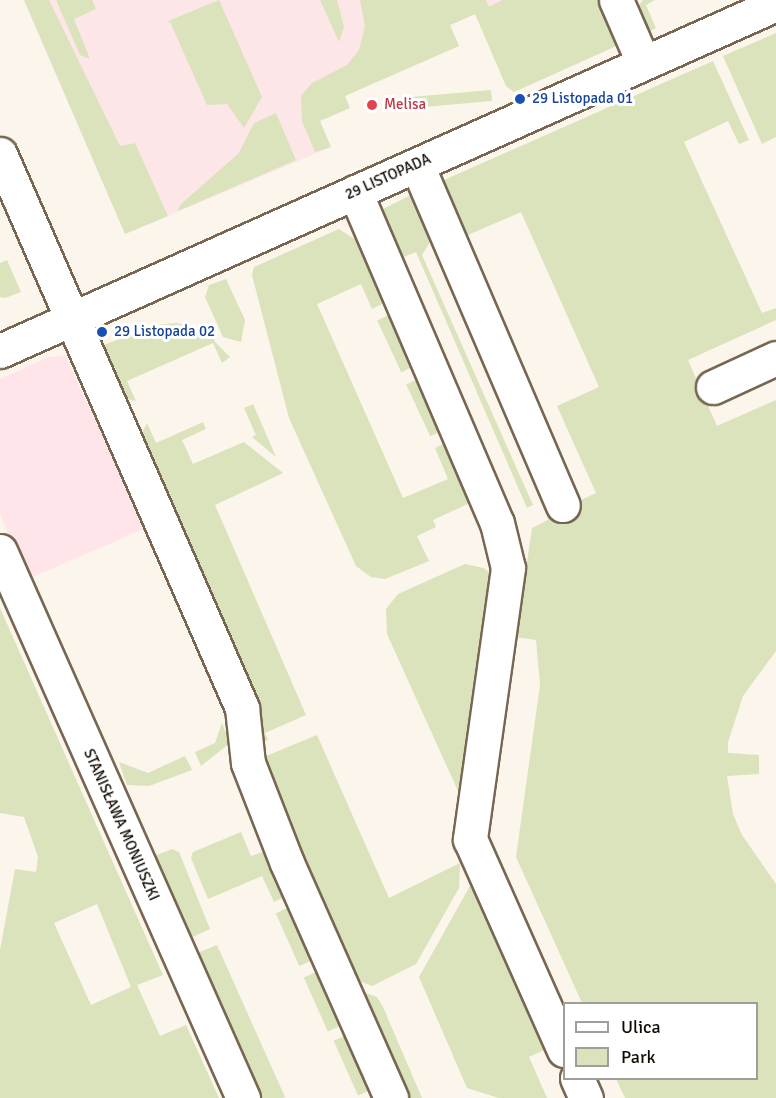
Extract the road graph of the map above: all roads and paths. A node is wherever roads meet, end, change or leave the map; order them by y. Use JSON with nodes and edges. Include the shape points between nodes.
{"nodes":[{"id":1,"x":616,"y":0,"type":"edge"},
{"id":2,"x":776,"y":4,"type":"edge"},
{"id":3,"x":643,"y":62,"type":"junction"},
{"id":4,"x":0,"y":154,"type":"edge"},
{"id":5,"x":417,"y":165,"type":"junction"},
{"id":6,"x":355,"y":192,"type":"junction"},
{"id":7,"x":71,"y":319,"type":"junction"},
{"id":8,"x":0,"y":351,"type":"edge"},
{"id":9,"x":776,"y":358,"type":"edge"},
{"id":10,"x":713,"y":387,"type":"dead end"},
{"id":11,"x":563,"y":505,"type":"dead end"},
{"id":12,"x":0,"y":551,"type":"edge"},
{"id":13,"x":563,"y":1048,"type":"edge"},
{"id":14,"x":578,"y":1080,"type":"edge"},
{"id":15,"x":243,"y":1098,"type":"edge"},
{"id":16,"x":391,"y":1098,"type":"edge"},
{"id":17,"x":586,"y":1098,"type":"edge"}],
"edges":[{"from":1,"to":3,"type":"street"},
{"from":2,"to":3,"type":"street","name":"29 LISTOPADA"},
{"from":3,"to":5,"type":"street","name":"29 LISTOPADA"},
{"from":4,"to":7,"type":"street"},
{"from":5,"to":6,"type":"street","name":"29 LISTOPADA"},
{"from":5,"to":11,"type":"street"},
{"from":6,"to":7,"type":"street","name":"29 LISTOPADA"},
{"from":6,"to":13,"type":"street","via":[[497,523],[508,568],[470,839]]},
{"from":7,"to":8,"type":"street","name":"29 LISTOPADA"},
{"from":7,"to":16,"type":"street","via":[[242,708],[248,763],[287,863]]},
{"from":9,"to":10,"type":"street"},
{"from":12,"to":15,"type":"street","name":"STANISŁAWA MONIUSZKI"},
{"from":14,"to":17,"type":"street"}]}
